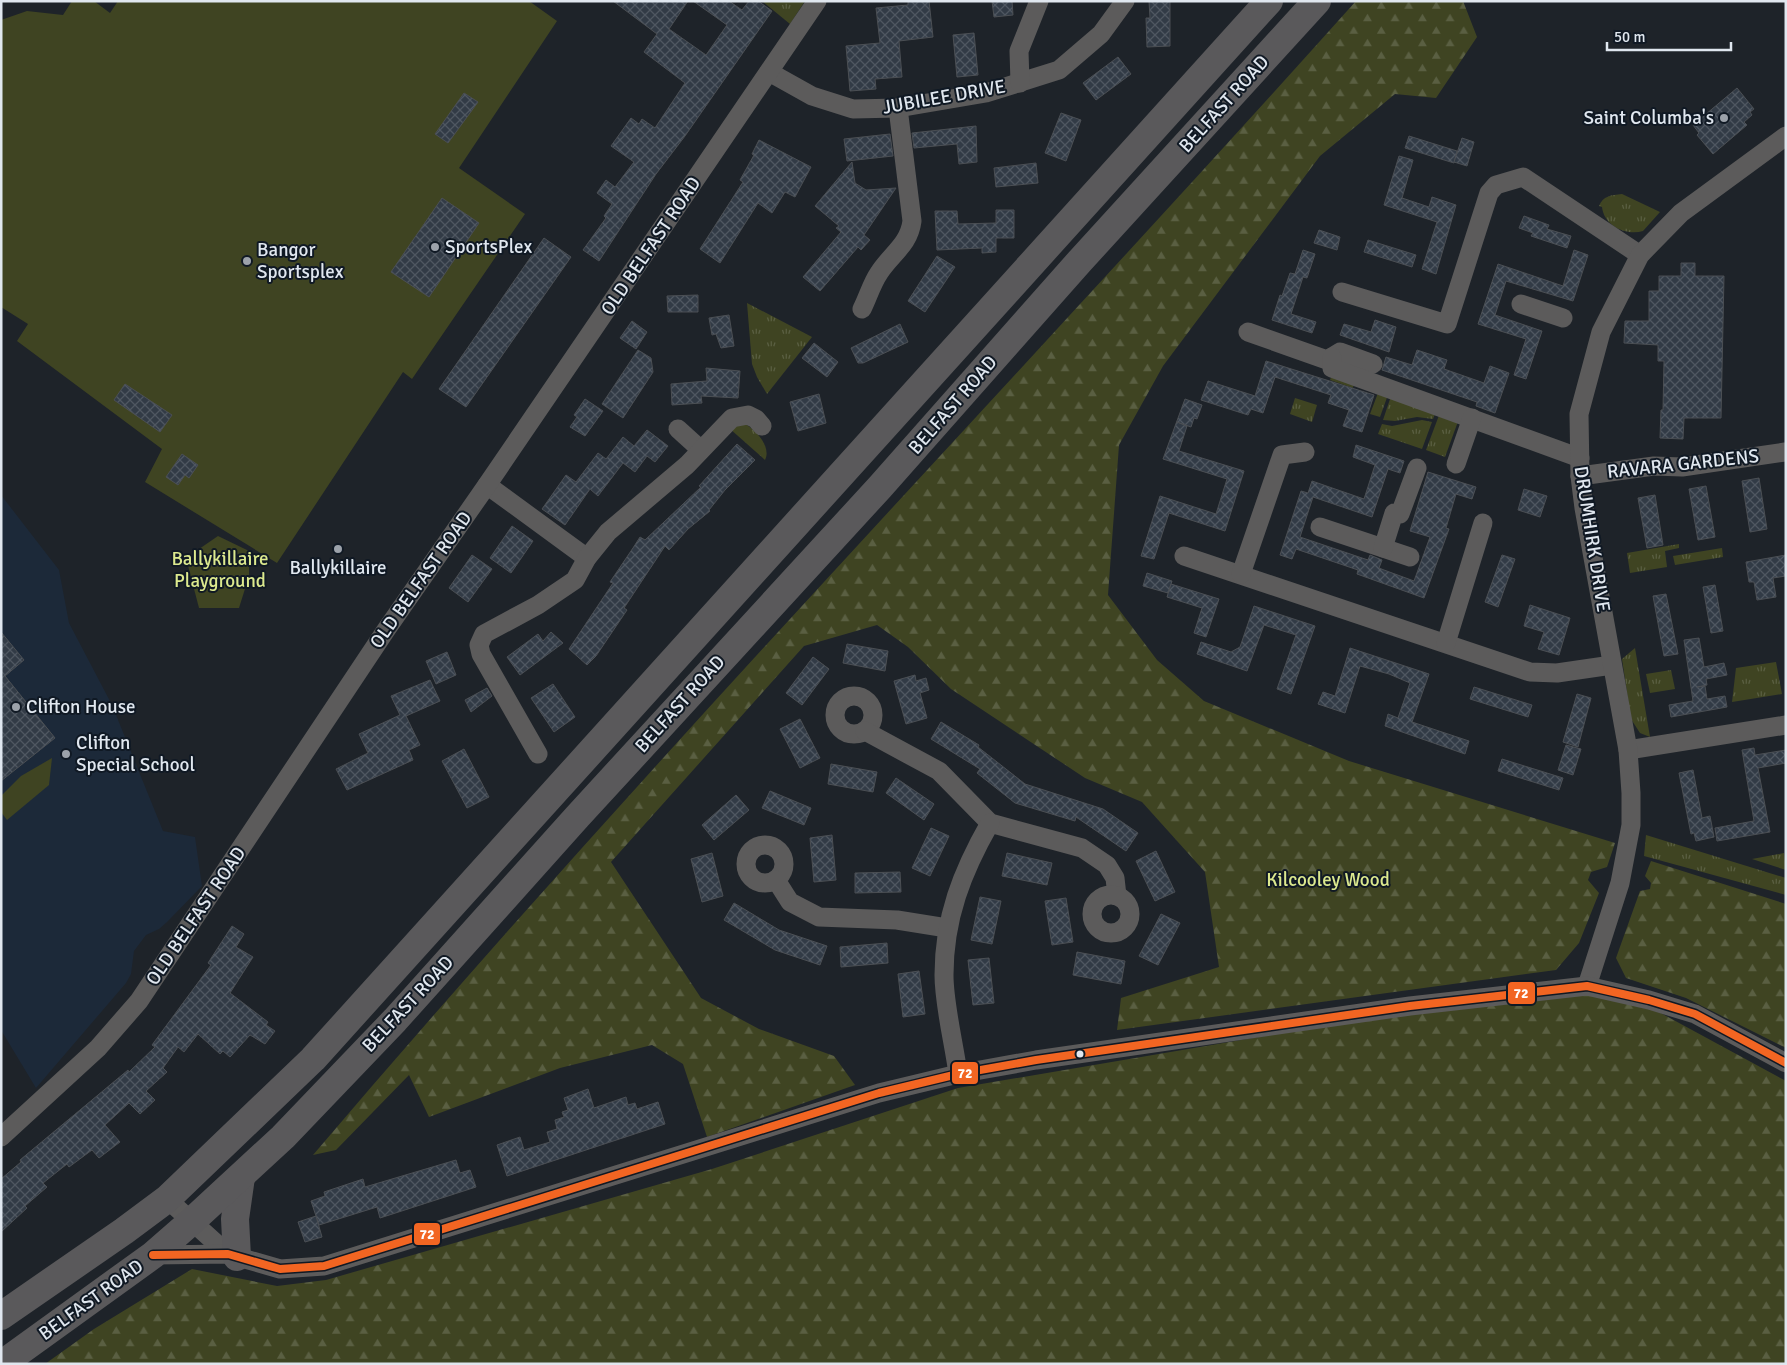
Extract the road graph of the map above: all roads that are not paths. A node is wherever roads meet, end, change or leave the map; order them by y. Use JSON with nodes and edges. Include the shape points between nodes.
{"nodes":[{"id":1,"x":817,"y":1,"type":"edge"},
{"id":2,"x":1039,"y":1,"type":"edge"},
{"id":3,"x":1125,"y":1,"type":"edge"},
{"id":4,"x":1269,"y":1,"type":"edge"},
{"id":5,"x":1317,"y":1,"type":"edge"},
{"id":6,"x":769,"y":72,"type":"junction"},
{"id":7,"x":1020,"y":83,"type":"junction"},
{"id":8,"x":898,"y":108,"type":"junction"},
{"id":9,"x":1786,"y":136,"type":"edge"},
{"id":10,"x":1640,"y":255,"type":"junction"},
{"id":11,"x":1342,"y":292,"type":"dead end"},
{"id":12,"x":1521,"y":304,"type":"dead end"},
{"id":13,"x":862,"y":309,"type":"dead end"},
{"id":14,"x":1563,"y":318,"type":"dead end"},
{"id":15,"x":1248,"y":332,"type":"dead end"},
{"id":16,"x":1332,"y":357,"type":"junction"},
{"id":17,"x":1373,"y":364,"type":"dead end"},
{"id":18,"x":1472,"y":418,"type":"junction"},
{"id":19,"x":762,"y":426,"type":"dead end"},
{"id":20,"x":678,"y":429,"type":"dead end"},
{"id":21,"x":700,"y":449,"type":"junction"},
{"id":22,"x":1305,"y":452,"type":"dead end"},
{"id":23,"x":1785,"y":452,"type":"edge"},
{"id":24,"x":1456,"y":464,"type":"dead end"},
{"id":25,"x":1580,"y":467,"type":"junction"},
{"id":26,"x":1417,"y":468,"type":"dead end"},
{"id":27,"x":487,"y":486,"type":"junction"},
{"id":28,"x":1483,"y":523,"type":"dead end"},
{"id":29,"x":1320,"y":527,"type":"dead end"},
{"id":30,"x":1383,"y":548,"type":"junction"},
{"id":31,"x":1184,"y":556,"type":"dead end"},
{"id":32,"x":1410,"y":556,"type":"dead end"},
{"id":33,"x":587,"y":558,"type":"junction"},
{"id":34,"x":1241,"y":574,"type":"junction"},
{"id":35,"x":1446,"y":643,"type":"junction"},
{"id":36,"x":1612,"y":665,"type":"junction"},
{"id":37,"x":1786,"y":725,"type":"edge"},
{"id":38,"x":865,"y":731,"type":"dead end"},
{"id":39,"x":1628,"y":750,"type":"junction"},
{"id":40,"x":538,"y":754,"type":"dead end"},
{"id":41,"x":990,"y":824,"type":"junction"},
{"id":42,"x":776,"y":880,"type":"dead end"},
{"id":43,"x":1117,"y":896,"type":"dead end"},
{"id":44,"x":948,"y":928,"type":"junction"},
{"id":45,"x":1587,"y":986,"type":"junction"},
{"id":46,"x":1786,"y":1063,"type":"edge"},
{"id":47,"x":958,"y":1074,"type":"junction"},
{"id":48,"x":1,"y":1137,"type":"edge"},
{"id":49,"x":241,"y":1177,"type":"junction"},
{"id":50,"x":167,"y":1198,"type":"junction"},
{"id":51,"x":192,"y":1221,"type":"junction"},
{"id":52,"x":153,"y":1254,"type":"junction"},
{"id":53,"x":232,"y":1255,"type":"junction"},
{"id":54,"x":79,"y":1310,"type":"junction"},
{"id":55,"x":1,"y":1316,"type":"edge"},
{"id":56,"x":1,"y":1344,"type":"edge"},
{"id":57,"x":2,"y":1364,"type":"edge"}],
"edges":[{"from":1,"to":6,"type":"street","name":"OLD BELFAST ROAD"},
{"from":2,"to":7,"type":"street","via":[[1019,51]]},
{"from":3,"to":7,"type":"street","name":"JUBILEE DRIVE","via":[[1101,34],[1059,70]]},
{"from":4,"to":50,"type":"highway","name":"BELFAST ROAD","via":[[312,1059]]},
{"from":5,"to":49,"type":"highway","name":"BELFAST ROAD","via":[[395,1020]]},
{"from":6,"to":8,"type":"street","name":"JUBILEE DRIVE","via":[[812,96],[853,109]]},
{"from":6,"to":27,"type":"street","name":"OLD BELFAST ROAD"},
{"from":7,"to":8,"type":"street","name":"JUBILEE DRIVE","via":[[986,93]]},
{"from":8,"to":13,"type":"street","via":[[910,193],[910,233],[879,273]]},
{"from":9,"to":10,"type":"street","name":"DRUMHIRK DRIVE","via":[[1681,213]]},
{"from":10,"to":11,"type":"street","via":[[1523,177],[1496,185],[1489,193],[1447,324]]},
{"from":10,"to":25,"type":"street","name":"DRUMHIRK DRIVE","via":[[1601,332],[1579,414]]},
{"from":12,"to":14,"type":"street"},
{"from":15,"to":16,"type":"street","via":[[1327,360]]},
{"from":16,"to":17,"type":"street","via":[[1340,352]]},
{"from":16,"to":18,"type":"street","via":[[1332,368]]},
{"from":18,"to":24,"type":"street"},
{"from":18,"to":25,"type":"street"},
{"from":19,"to":21,"type":"street","via":[[748,415],[732,418]]},
{"from":20,"to":21,"type":"street"},
{"from":21,"to":33,"type":"street","via":[[655,493],[608,532]]},
{"from":22,"to":34,"type":"street","via":[[1282,455]]},
{"from":23,"to":25,"type":"street","name":"RAVARA GARDENS","via":[[1682,467]]},
{"from":25,"to":36,"type":"street","name":"DRUMHIRK DRIVE"},
{"from":26,"to":30,"type":"street","via":[[1400,514],[1394,513]]},
{"from":27,"to":33,"type":"street"},
{"from":27,"to":48,"type":"street","name":"OLD BELFAST ROAD","via":[[386,630],[139,1001],[98,1048]]},
{"from":28,"to":35,"type":"street"},
{"from":29,"to":30,"type":"street"},
{"from":30,"to":32,"type":"street"},
{"from":31,"to":34,"type":"street"},
{"from":33,"to":40,"type":"street","via":[[575,580],[538,605],[484,634],[479,645],[481,654]]},
{"from":34,"to":35,"type":"street"},
{"from":35,"to":36,"type":"street","via":[[1530,672],[1557,673]]},
{"from":36,"to":39,"type":"street","name":"DRUMHIRK DRIVE"},
{"from":37,"to":39,"type":"street"},
{"from":38,"to":41,"type":"street","via":[[939,771]]},
{"from":39,"to":45,"type":"street","name":"DRUMHIRK DRIVE","via":[[1631,793],[1629,840],[1617,895]]},
{"from":41,"to":43,"type":"street","via":[[1082,848],[1107,866],[1115,878]]},
{"from":41,"to":44,"type":"street","via":[[970,857]]},
{"from":42,"to":44,"type":"street","via":[[790,902],[819,917],[896,920]]},
{"from":44,"to":47,"type":"street","via":[[944,976]]},
{"from":45,"to":46,"type":"street","via":[[1695,1014]]},
{"from":45,"to":47,"type":"street","via":[[1410,1006]]},
{"from":47,"to":53,"type":"street","via":[[879,1093],[324,1266],[280,1269]]},
{"from":49,"to":51,"type":"highway","name":"BELFAST ROAD"},
{"from":49,"to":53,"type":"highway"},
{"from":50,"to":51,"type":"street"},
{"from":50,"to":55,"type":"highway","name":"BELFAST ROAD"},
{"from":51,"to":52,"type":"highway","name":"BELFAST ROAD"},
{"from":51,"to":53,"type":"street"},
{"from":52,"to":53,"type":"street"},
{"from":52,"to":54,"type":"highway","name":"BELFAST ROAD"},
{"from":54,"to":56,"type":"highway"},
{"from":54,"to":57,"type":"highway","name":"BELFAST ROAD"}]}
